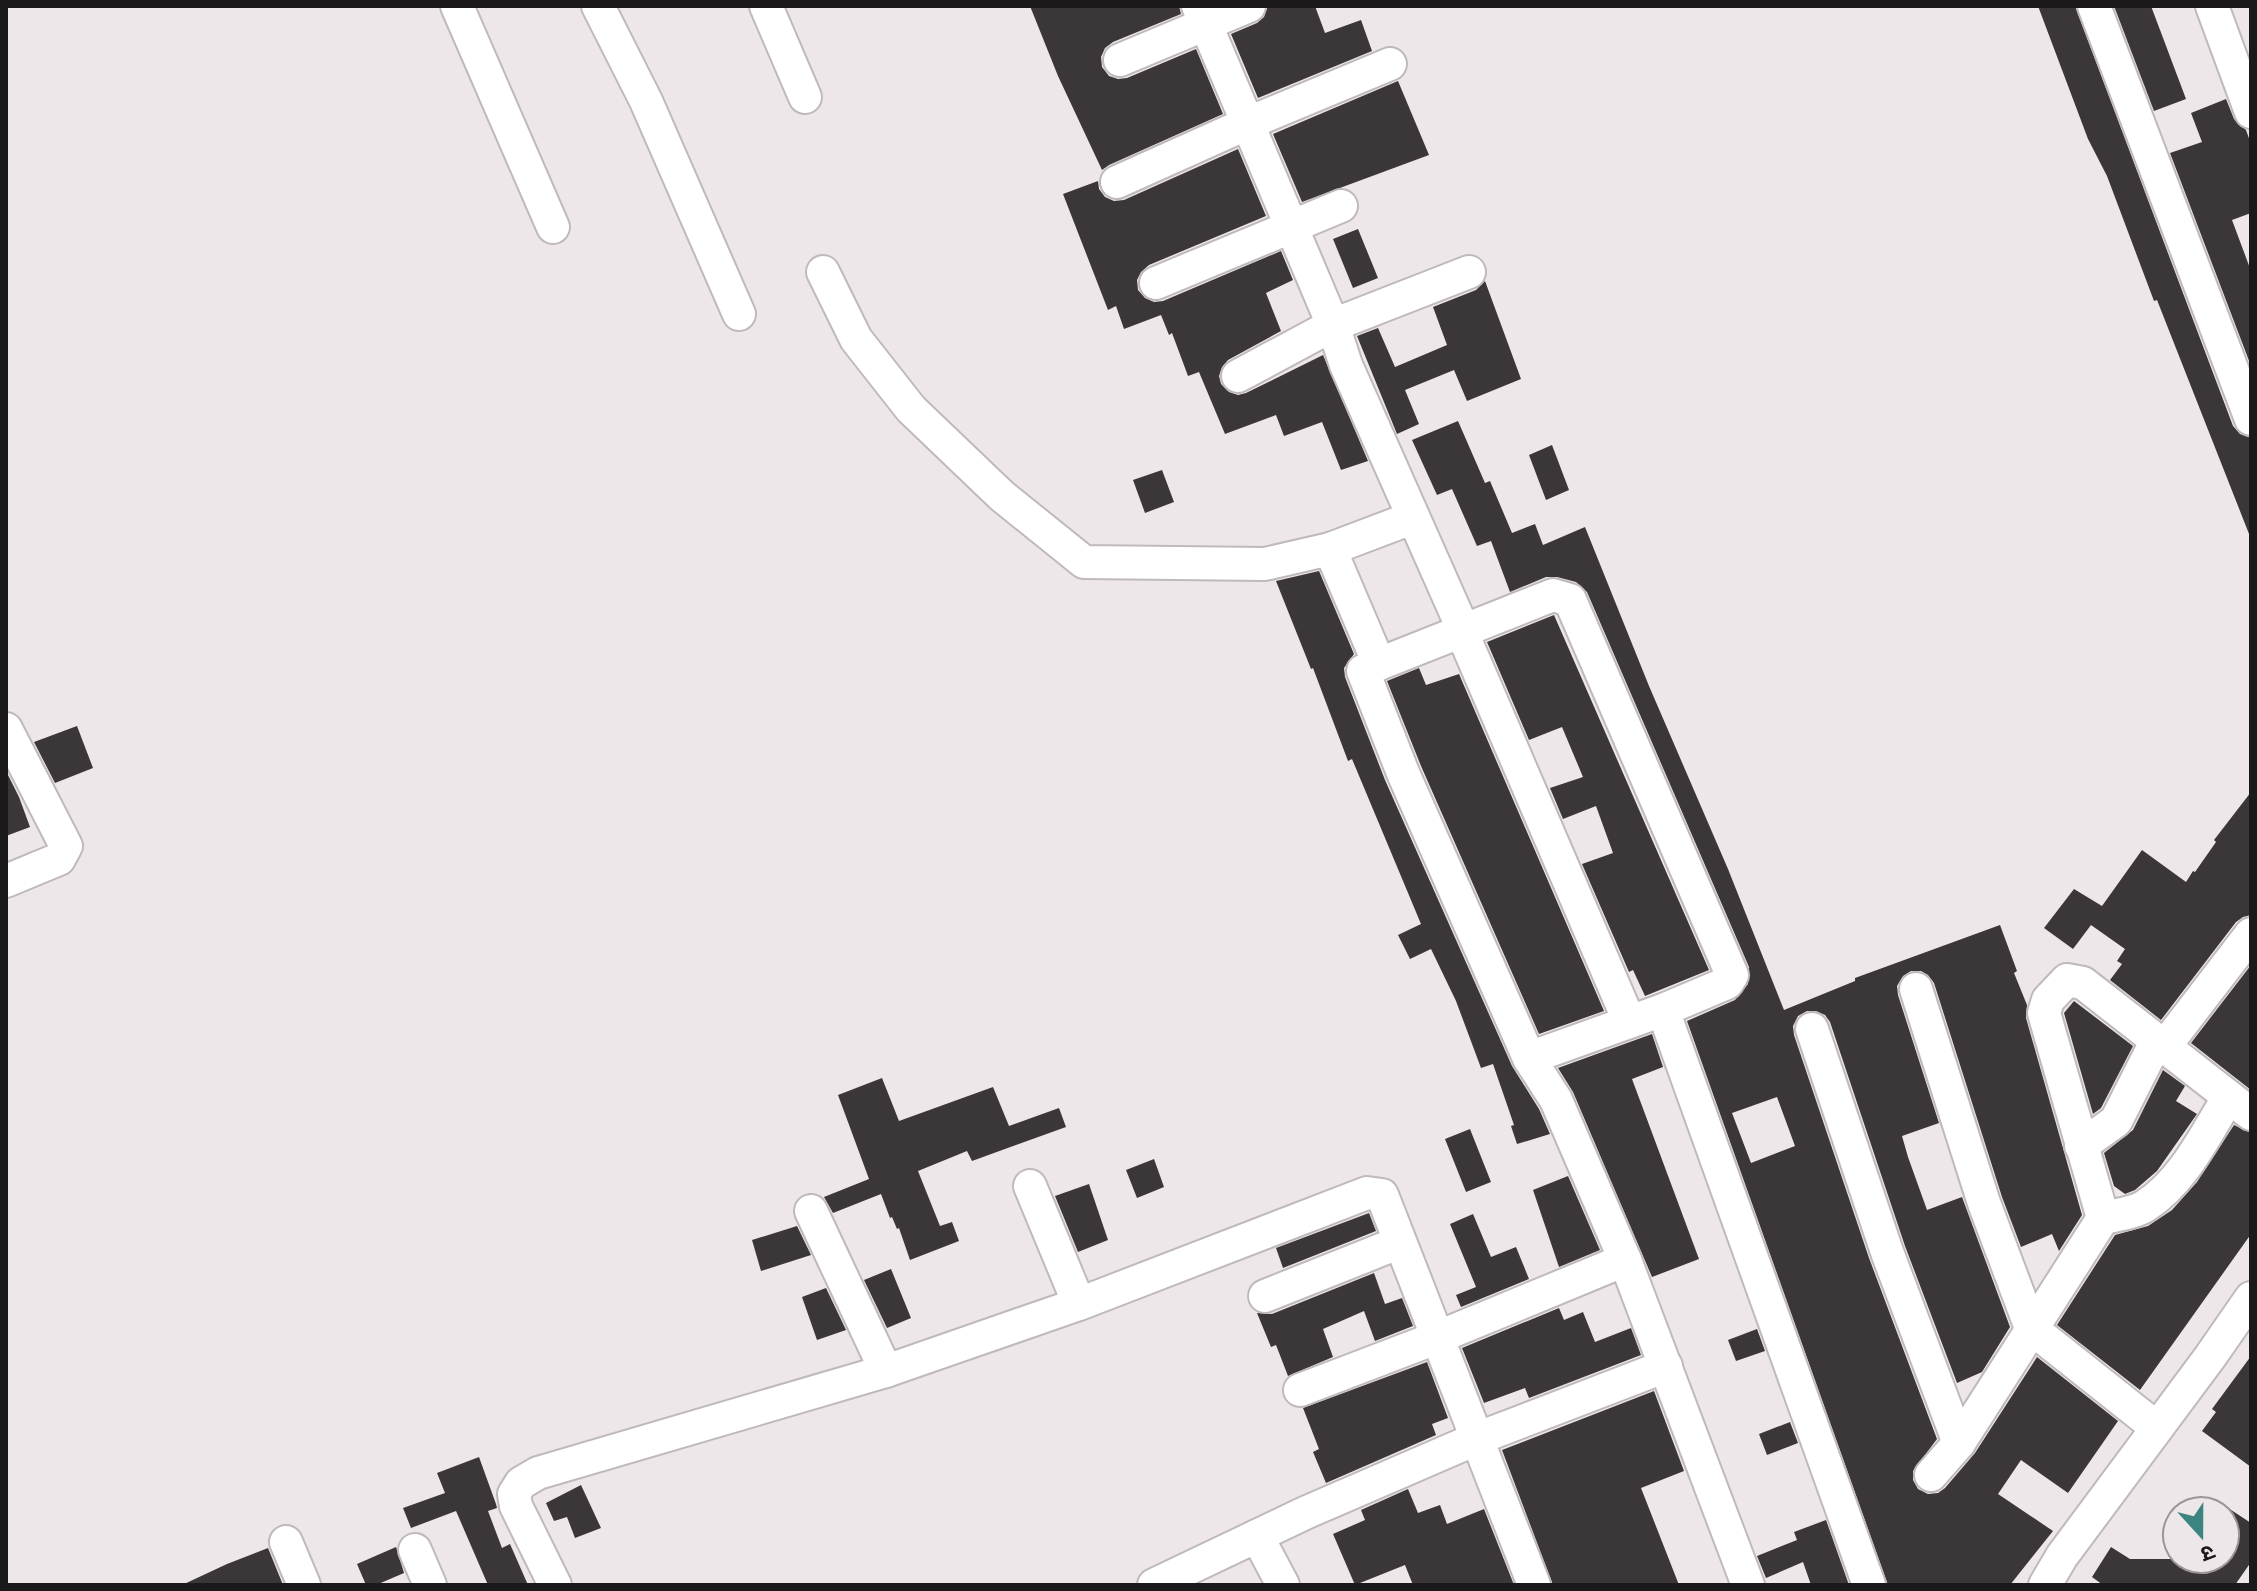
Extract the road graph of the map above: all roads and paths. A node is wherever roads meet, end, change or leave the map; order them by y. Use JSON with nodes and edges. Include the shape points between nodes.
{"nodes":[{"id":1,"x":457,"y":6,"type":"edge"},
{"id":2,"x":598,"y":6,"type":"edge"},
{"id":3,"x":766,"y":6,"type":"edge"},
{"id":4,"x":1249,"y":6,"type":"edge"},
{"id":5,"x":2094,"y":6,"type":"edge"},
{"id":6,"x":2212,"y":6,"type":"edge"},
{"id":7,"x":1202,"y":15,"type":"edge"},
{"id":8,"x":1120,"y":60,"type":"dead end"},
{"id":9,"x":1390,"y":64,"type":"dead end"},
{"id":10,"x":805,"y":97,"type":"dead end"},
{"id":11,"x":2251,"y":112,"type":"edge"},
{"id":12,"x":1246,"y":124,"type":"junction"},
{"id":13,"x":1117,"y":182,"type":"dead end"},
{"id":14,"x":1341,"y":206,"type":"dead end"},
{"id":15,"x":553,"y":227,"type":"dead end"},
{"id":16,"x":1290,"y":227,"type":"junction"},
{"id":17,"x":823,"y":272,"type":"dead end"},
{"id":18,"x":1469,"y":272,"type":"dead end"},
{"id":19,"x":1156,"y":283,"type":"dead end"},
{"id":20,"x":739,"y":314,"type":"dead end"},
{"id":21,"x":1333,"y":325,"type":"junction"},
{"id":22,"x":1238,"y":376,"type":"dead end"},
{"id":23,"x":2251,"y":419,"type":"edge"},
{"id":24,"x":1412,"y":518,"type":"junction"},
{"id":25,"x":1330,"y":549,"type":"junction"},
{"id":26,"x":1463,"y":629,"type":"junction"},
{"id":27,"x":1379,"y":664,"type":"junction"},
{"id":28,"x":6,"y":729,"type":"edge"},
{"id":29,"x":6,"y":881,"type":"edge"},
{"id":30,"x":2251,"y":934,"type":"edge"},
{"id":31,"x":1916,"y":989,"type":"dead end"},
{"id":32,"x":1663,"y":1010,"type":"junction"},
{"id":33,"x":1629,"y":1021,"type":"junction"},
{"id":34,"x":1812,"y":1029,"type":"dead end"},
{"id":35,"x":2160,"y":1044,"type":"junction"},
{"id":36,"x":1529,"y":1058,"type":"junction"},
{"id":37,"x":2242,"y":1099,"type":"edge"},
{"id":38,"x":2081,"y":1146,"type":"junction"},
{"id":39,"x":1030,"y":1186,"type":"dead end"},
{"id":40,"x":811,"y":1211,"type":"dead end"},
{"id":41,"x":2103,"y":1218,"type":"junction"},
{"id":42,"x":1398,"y":1243,"type":"junction"},
{"id":43,"x":1625,"y":1260,"type":"junction"},
{"id":44,"x":1265,"y":1296,"type":"dead end"},
{"id":45,"x":2251,"y":1298,"type":"edge"},
{"id":46,"x":1079,"y":1304,"type":"junction"},
{"id":47,"x":2031,"y":1328,"type":"junction"},
{"id":48,"x":1436,"y":1338,"type":"junction"},
{"id":49,"x":1666,"y":1366,"type":"junction"},
{"id":50,"x":886,"y":1371,"type":"junction"},
{"id":51,"x":1300,"y":1390,"type":"dead end"},
{"id":52,"x":2157,"y":1428,"type":"junction"},
{"id":53,"x":1476,"y":1439,"type":"junction"},
{"id":54,"x":1959,"y":1443,"type":"junction"},
{"id":55,"x":1931,"y":1475,"type":"dead end"},
{"id":56,"x":1257,"y":1536,"type":"junction"},
{"id":57,"x":286,"y":1542,"type":"dead end"},
{"id":58,"x":415,"y":1550,"type":"dead end"},
{"id":59,"x":304,"y":1585,"type":"edge"},
{"id":60,"x":430,"y":1585,"type":"edge"},
{"id":61,"x":555,"y":1585,"type":"edge"},
{"id":62,"x":1154,"y":1585,"type":"edge"},
{"id":63,"x":1283,"y":1585,"type":"edge"},
{"id":64,"x":1534,"y":1585,"type":"edge"},
{"id":65,"x":1748,"y":1585,"type":"edge"},
{"id":66,"x":1869,"y":1585,"type":"edge"},
{"id":67,"x":2045,"y":1585,"type":"edge"}],
"edges":[{"from":1,"to":15,"type":"street"},
{"from":2,"to":20,"type":"street","via":[[646,101]]},
{"from":3,"to":10,"type":"street"},
{"from":4,"to":7,"type":"street"},
{"from":5,"to":23,"type":"street"},
{"from":6,"to":11,"type":"street"},
{"from":7,"to":8,"type":"street"},
{"from":7,"to":12,"type":"street"},
{"from":9,"to":12,"type":"street"},
{"from":12,"to":13,"type":"street"},
{"from":12,"to":16,"type":"street"},
{"from":14,"to":16,"type":"street"},
{"from":16,"to":19,"type":"street"},
{"from":16,"to":21,"type":"street"},
{"from":17,"to":25,"type":"street","via":[[856,339],[911,409],[1002,496],[1084,562],[1265,564]]},
{"from":18,"to":21,"type":"street"},
{"from":21,"to":22,"type":"street"},
{"from":21,"to":24,"type":"street"},
{"from":24,"to":25,"type":"street"},
{"from":24,"to":26,"type":"street"},
{"from":25,"to":27,"type":"street"},
{"from":26,"to":27,"type":"street"},
{"from":26,"to":32,"type":"street","via":[[1553,595],[1570,600],[1732,975],[1727,983]]},
{"from":26,"to":33,"type":"street"},
{"from":27,"to":36,"type":"street","via":[[1363,671]]},
{"from":28,"to":29,"type":"street","via":[[66,846],[59,859]]},
{"from":30,"to":35,"type":"street"},
{"from":31,"to":47,"type":"street","via":[[1984,1203]]},
{"from":32,"to":33,"type":"street"},
{"from":32,"to":66,"type":"street"},
{"from":33,"to":36,"type":"street"},
{"from":34,"to":54,"type":"street"},
{"from":35,"to":37,"type":"street"},
{"from":35,"to":38,"type":"street","via":[[2116,1121]]},
{"from":35,"to":38,"type":"street","via":[[2083,983],[2067,980],[2048,1000],[2044,1013]]},
{"from":36,"to":43,"type":"street","via":[[1556,1100]]},
{"from":37,"to":41,"type":"street","via":[[2144,1207]]},
{"from":38,"to":41,"type":"street"},
{"from":39,"to":46,"type":"street"},
{"from":40,"to":50,"type":"street"},
{"from":41,"to":47,"type":"street"},
{"from":42,"to":44,"type":"street"},
{"from":42,"to":46,"type":"street","via":[[1382,1195],[1367,1193]]},
{"from":42,"to":48,"type":"street"},
{"from":43,"to":48,"type":"street"},
{"from":43,"to":49,"type":"street"},
{"from":45,"to":52,"type":"street"},
{"from":46,"to":50,"type":"street"},
{"from":47,"to":52,"type":"street"},
{"from":47,"to":54,"type":"street"},
{"from":48,"to":51,"type":"street"},
{"from":48,"to":53,"type":"street"},
{"from":49,"to":53,"type":"street"},
{"from":49,"to":65,"type":"street"},
{"from":50,"to":61,"type":"street","via":[[538,1473],[521,1483],[514,1494],[516,1506]]},
{"from":52,"to":67,"type":"street"},
{"from":53,"to":56,"type":"street"},
{"from":53,"to":64,"type":"street"},
{"from":54,"to":55,"type":"street"},
{"from":56,"to":62,"type":"street"},
{"from":56,"to":63,"type":"street"},
{"from":57,"to":59,"type":"street"},
{"from":58,"to":60,"type":"street"}]}
